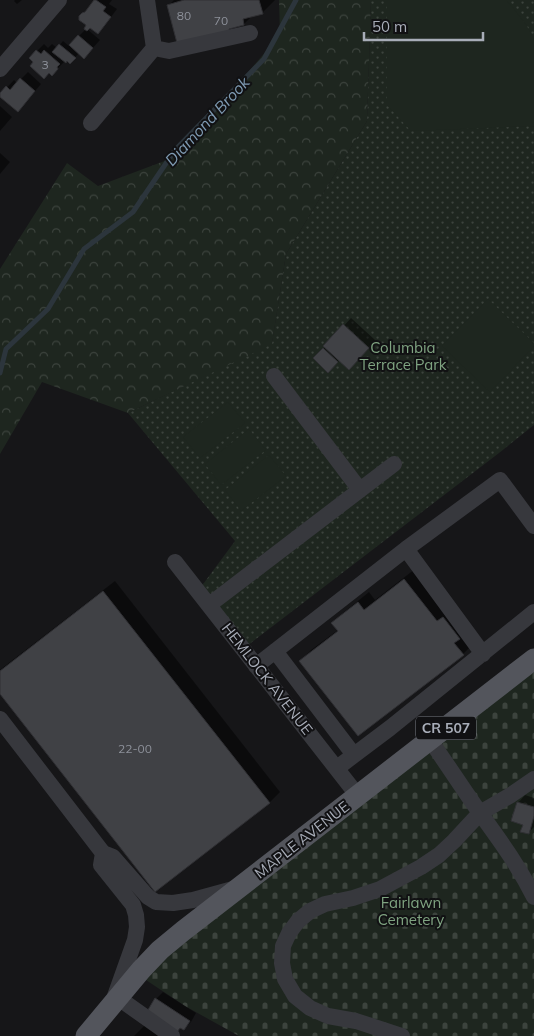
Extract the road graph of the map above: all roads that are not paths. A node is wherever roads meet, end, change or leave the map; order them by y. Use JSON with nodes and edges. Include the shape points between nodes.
{"nodes":[{"id":1,"x":59,"y":0,"type":"edge"},
{"id":2,"x":147,"y":0,"type":"edge"},
{"id":3,"x":250,"y":33,"type":"dead end"},
{"id":4,"x":154,"y":48,"type":"junction"},
{"id":5,"x":0,"y":69,"type":"edge"},
{"id":6,"x":91,"y":123,"type":"dead end"},
{"id":7,"x":274,"y":376,"type":"dead end"},
{"id":8,"x":394,"y":464,"type":"dead end"},
{"id":9,"x":360,"y":490,"type":"junction"},
{"id":10,"x":534,"y":526,"type":"edge"},
{"id":11,"x":406,"y":550,"type":"junction"},
{"id":12,"x":175,"y":562,"type":"dead end"},
{"id":13,"x":209,"y":605,"type":"junction"},
{"id":14,"x":534,"y":613,"type":"edge"},
{"id":15,"x":275,"y":651,"type":"junction"},
{"id":16,"x":483,"y":654,"type":"junction"},
{"id":17,"x":534,"y":659,"type":"edge"},
{"id":18,"x":256,"y":666,"type":"junction"},
{"id":19,"x":0,"y":719,"type":"edge"},
{"id":20,"x":430,"y":740,"type":"junction"},
{"id":21,"x":354,"y":756,"type":"junction"},
{"id":22,"x":337,"y":768,"type":"junction"},
{"id":23,"x":534,"y":779,"type":"edge"},
{"id":24,"x":358,"y":796,"type":"junction"},
{"id":25,"x":480,"y":813,"type":"junction"},
{"id":26,"x":103,"y":853,"type":"junction"},
{"id":27,"x":240,"y":887,"type":"junction"},
{"id":28,"x":534,"y":897,"type":"edge"},
{"id":29,"x":115,"y":1000,"type":"junction"},
{"id":30,"x":86,"y":1036,"type":"edge"},
{"id":31,"x":172,"y":1036,"type":"edge"},
{"id":32,"x":402,"y":1036,"type":"edge"}],
"edges":[{"from":1,"to":5,"type":"street"},
{"from":2,"to":4,"type":"street"},
{"from":3,"to":4,"type":"street","via":[[170,51]]},
{"from":4,"to":6,"type":"street"},
{"from":7,"to":9,"type":"street"},
{"from":8,"to":9,"type":"street"},
{"from":9,"to":13,"type":"street"},
{"from":10,"to":11,"type":"street","via":[[500,480]]},
{"from":11,"to":15,"type":"street"},
{"from":11,"to":16,"type":"street"},
{"from":12,"to":13,"type":"street","name":"HEMLOCK AVENUE"},
{"from":13,"to":18,"type":"street","name":"HEMLOCK AVENUE"},
{"from":14,"to":16,"type":"street"},
{"from":15,"to":18,"type":"street"},
{"from":15,"to":21,"type":"street"},
{"from":16,"to":21,"type":"street"},
{"from":17,"to":20,"type":"main road","name":"MAPLE AVENUE","number":"CR 507"},
{"from":18,"to":22,"type":"street","name":"HEMLOCK AVENUE"},
{"from":19,"to":26,"type":"street"},
{"from":20,"to":24,"type":"main road","name":"MAPLE AVENUE","number":"CR 507"},
{"from":20,"to":25,"type":"street"},
{"from":21,"to":22,"type":"street"},
{"from":22,"to":24,"type":"street","name":"HEMLOCK AVENUE"},
{"from":23,"to":25,"type":"street"},
{"from":24,"to":27,"type":"main road","name":"MAPLE AVENUE","number":"CR 507"},
{"from":25,"to":28,"type":"street","via":[[517,865]]},
{"from":25,"to":32,"type":"street","via":[[439,855],[415,871],[380,889],[310,911],[289,933],[284,946],[285,979],[295,996],[310,1008]]},
{"from":26,"to":27,"type":"street","via":[[113,857],[156,902],[193,900]]},
{"from":26,"to":29,"type":"street","via":[[101,865],[133,905],[136,914],[135,940]]},
{"from":27,"to":29,"type":"main road","name":"MAPLE AVENUE","number":"CR 507","via":[[160,950]]},
{"from":29,"to":30,"type":"main road","name":"MAPLE AVENUE","number":"CR 507"},
{"from":29,"to":31,"type":"street"}]}
